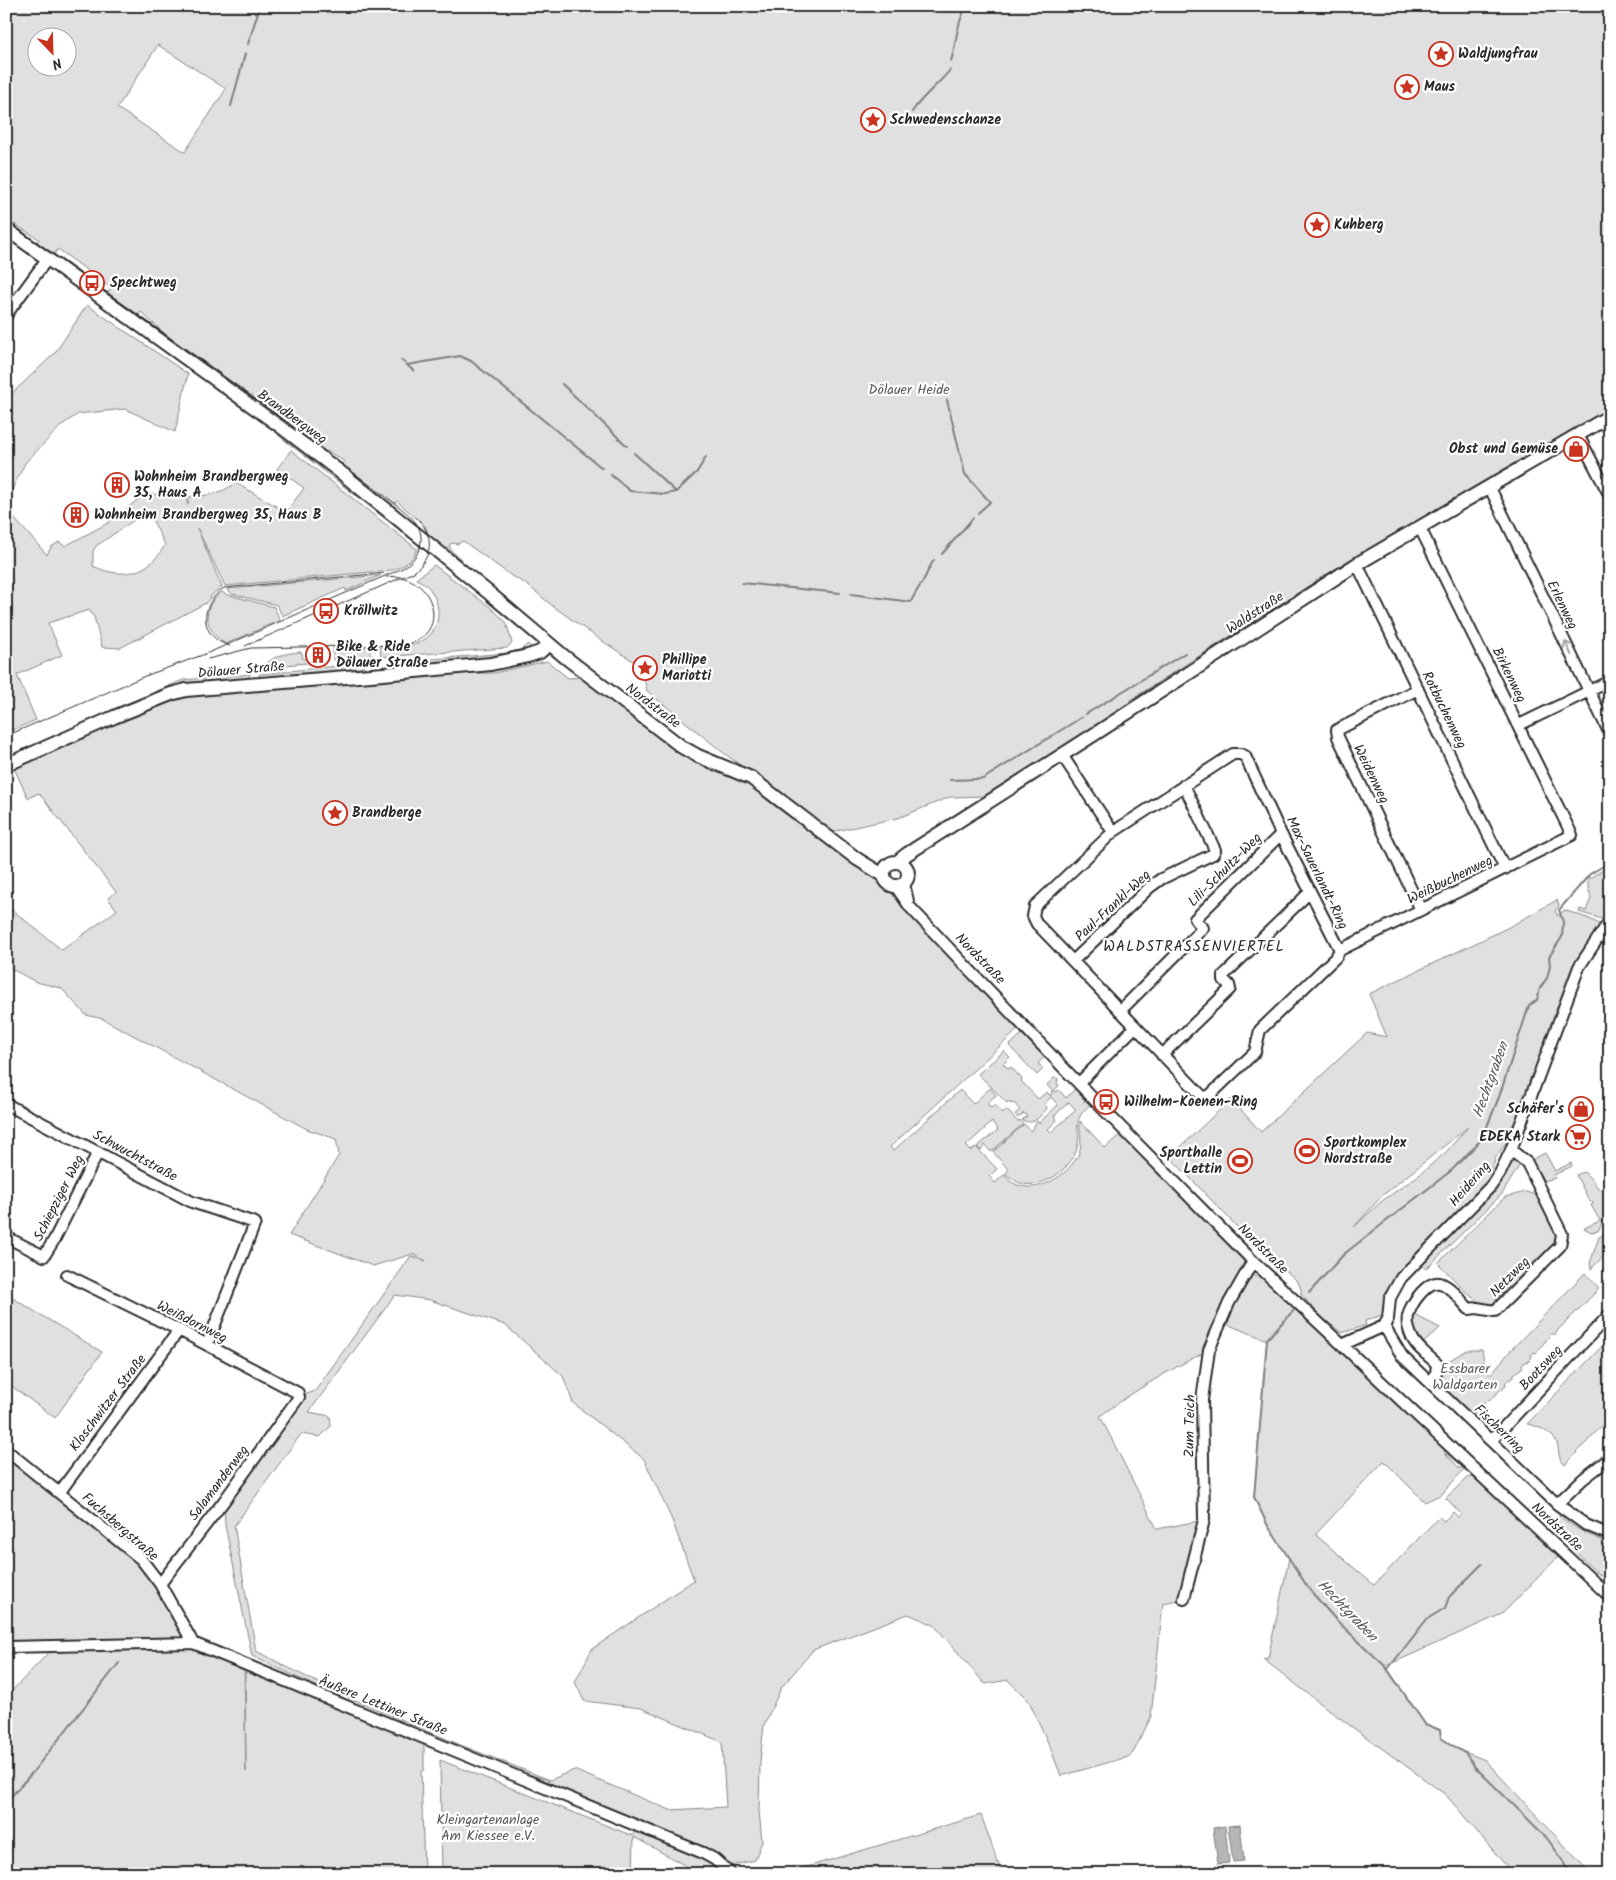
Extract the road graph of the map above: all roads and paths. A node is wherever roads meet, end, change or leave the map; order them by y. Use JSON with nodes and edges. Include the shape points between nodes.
{"nodes":[{"id":1,"x":6,"y":229,"type":"edge"},
{"id":2,"x":48,"y":258,"type":"junction"},
{"id":3,"x":6,"y":315,"type":"edge"},
{"id":4,"x":1610,"y":416,"type":"edge"},
{"id":5,"x":1578,"y":435,"type":"junction"},
{"id":6,"x":1490,"y":488,"type":"junction"},
{"id":7,"x":1610,"y":496,"type":"edge"},
{"id":8,"x":1420,"y":528,"type":"junction"},
{"id":9,"x":1357,"y":564,"type":"junction"},
{"id":10,"x":549,"y":644,"type":"junction"},
{"id":11,"x":1610,"y":681,"type":"edge"},
{"id":12,"x":1418,"y":689,"type":"junction"},
{"id":13,"x":1590,"y":691,"type":"junction"},
{"id":14,"x":1518,"y":726,"type":"junction"},
{"id":15,"x":1610,"y":734,"type":"edge"},
{"id":16,"x":1062,"y":755,"type":"junction"},
{"id":17,"x":6,"y":765,"type":"edge"},
{"id":18,"x":1184,"y":785,"type":"junction"},
{"id":19,"x":1113,"y":832,"type":"junction"},
{"id":20,"x":1281,"y":834,"type":"junction"},
{"id":21,"x":1572,"y":835,"type":"joint"},
{"id":22,"x":893,"y":867,"type":"junction"},
{"id":23,"x":1505,"y":869,"type":"junction"},
{"id":24,"x":900,"y":885,"type":"junction"},
{"id":25,"x":1310,"y":892,"type":"junction"},
{"id":26,"x":1421,"y":910,"type":"junction"},
{"id":27,"x":1610,"y":920,"type":"edge"},
{"id":28,"x":1340,"y":950,"type":"junction"},
{"id":29,"x":1073,"y":962,"type":"junction"},
{"id":30,"x":1120,"y":1011,"type":"junction"},
{"id":31,"x":1135,"y":1027,"type":"junction"},
{"id":32,"x":1162,"y":1055,"type":"junction"},
{"id":33,"x":1079,"y":1083,"type":"junction"},
{"id":34,"x":6,"y":1104,"type":"edge"},
{"id":35,"x":1511,"y":1150,"type":"junction"},
{"id":36,"x":98,"y":1152,"type":"junction"},
{"id":37,"x":6,"y":1238,"type":"edge"},
{"id":38,"x":1253,"y":1261,"type":"junction"},
{"id":39,"x":67,"y":1275,"type":"dead end"},
{"id":40,"x":1610,"y":1314,"type":"edge"},
{"id":41,"x":1384,"y":1326,"type":"junction"},
{"id":42,"x":179,"y":1330,"type":"junction"},
{"id":43,"x":207,"y":1345,"type":"junction"},
{"id":44,"x":1342,"y":1345,"type":"junction"},
{"id":45,"x":1430,"y":1382,"type":"junction"},
{"id":46,"x":299,"y":1397,"type":"joint"},
{"id":47,"x":1492,"y":1440,"type":"junction"},
{"id":48,"x":6,"y":1450,"type":"edge"},
{"id":49,"x":1610,"y":1458,"type":"edge"},
{"id":50,"x":59,"y":1493,"type":"junction"},
{"id":51,"x":1557,"y":1504,"type":"junction"},
{"id":52,"x":1610,"y":1535,"type":"edge"},
{"id":53,"x":160,"y":1584,"type":"junction"},
{"id":54,"x":1610,"y":1597,"type":"edge"},
{"id":55,"x":1184,"y":1599,"type":"dead end"},
{"id":56,"x":193,"y":1643,"type":"junction"},
{"id":57,"x":6,"y":1647,"type":"edge"},
{"id":58,"x":731,"y":1874,"type":"edge"}],
"edges":[{"from":1,"to":2,"type":"main road","name":"Brandbergweg"},
{"from":2,"to":3,"type":"street"},
{"from":2,"to":10,"type":"main road","name":"Brandbergweg","via":[[280,426]]},
{"from":4,"to":5,"type":"main road","name":"Waldstraße"},
{"from":5,"to":6,"type":"main road","name":"Waldstraße"},
{"from":5,"to":7,"type":"street"},
{"from":6,"to":8,"type":"main road","name":"Waldstraße"},
{"from":13,"to":6,"type":"street","name":"Erlenweg","one_way":true},
{"from":8,"to":9,"type":"main road","name":"Waldstraße"},
{"from":8,"to":14,"type":"street","name":"Birkenweg"},
{"from":9,"to":12,"type":"street","name":"Rotbuchenweg"},
{"from":9,"to":16,"type":"main road","name":"Waldstraße"},
{"from":10,"to":17,"type":"main road","name":"Dölauer Straße","via":[[540,652],[491,664],[186,690],[114,717]]},
{"from":10,"to":22,"type":"main road","name":"Nordstraße","via":[[682,747],[749,777],[858,859],[869,865]]},
{"from":11,"to":13,"type":"street"},
{"from":12,"to":23,"type":"street","name":"Rotbuchenweg"},
{"from":12,"to":26,"type":"street","name":"Weidenweg","via":[[1338,730],[1338,737]]},
{"from":13,"to":14,"type":"street"},
{"from":13,"to":15,"type":"street","name":"Erlenweg"},
{"from":14,"to":21,"type":"street","name":"Birkenweg"},
{"from":16,"to":19,"type":"street"},
{"from":16,"to":22,"type":"main road","name":"Waldstraße","via":[[922,844]]},
{"from":18,"to":19,"type":"street","name":"Max-Sauerlandt-Ring"},
{"from":18,"to":20,"type":"street","name":"Max-Sauerlandt-Ring","via":[[1233,754],[1245,756]]},
{"from":18,"to":29,"type":"street","name":"Paul-Frankl-Weg","via":[[1215,850],[1150,887]]},
{"from":19,"to":29,"type":"street","name":"Max-Sauerlandt-Ring","via":[[1035,906],[1033,916],[1037,924]]},
{"from":20,"to":25,"type":"street","name":"Max-Sauerlandt-Ring"},
{"from":20,"to":30,"type":"street","name":"Lili-Schultz-Weg","via":[[1195,920],[1203,928]]},
{"from":21,"to":23,"type":"street","name":"Weißbuchenweg"},
{"from":22,"to":24,"type":"main road","via":[[908,874]]},
{"from":22,"to":24,"type":"main road","name":"Nordstraße","via":[[887,884]]},
{"from":23,"to":26,"type":"street","name":"Weißbuchenweg"},
{"from":24,"to":33,"type":"street","name":"Nordstraße","via":[[910,907]]},
{"from":25,"to":28,"type":"street","name":"Max-Sauerlandt-Ring"},
{"from":25,"to":32,"type":"street","via":[[1224,975],[1230,989]]},
{"from":26,"to":28,"type":"street","name":"Weißbuchenweg"},
{"from":27,"to":35,"type":"street","name":"Heidering","via":[[1579,967]]},
{"from":28,"to":32,"type":"street","name":"Max-Sauerlandt-Ring","via":[[1260,1030],[1255,1052],[1208,1097],[1202,1096]]},
{"from":29,"to":30,"type":"street","name":"Max-Sauerlandt-Ring"},
{"from":30,"to":31,"type":"street","name":"Max-Sauerlandt-Ring"},
{"from":31,"to":32,"type":"street","name":"Max-Sauerlandt-Ring"},
{"from":31,"to":33,"type":"street"},
{"from":33,"to":38,"type":"street","name":"Nordstraße"},
{"from":34,"to":36,"type":"street","name":"Schwuchtstraße"},
{"from":35,"to":41,"type":"street","name":"Heidering","via":[[1491,1186],[1401,1278],[1390,1298]]},
{"from":35,"to":45,"type":"street","name":"Netzweg","via":[[1527,1163],[1562,1234],[1560,1246],[1494,1311],[1469,1309],[1447,1286],[1439,1283],[1431,1283],[1423,1290],[1409,1312],[1407,1322],[1414,1343],[1437,1364]]},
{"from":36,"to":37,"type":"street","name":"Schiepziger Weg","via":[[44,1256]]},
{"from":36,"to":43,"type":"street","name":"Schwuchtstraße","via":[[192,1202],[255,1223]]},
{"from":38,"to":44,"type":"street","name":"Nordstraße"},
{"from":38,"to":55,"type":"street","name":"Zum Teich","via":[[1229,1303],[1209,1350],[1202,1400],[1204,1520]]},
{"from":39,"to":42,"type":"street","name":"Weißdornweg"},
{"from":40,"to":47,"type":"street","name":"Bootsweg"},
{"from":41,"to":44,"type":"street"},
{"from":41,"to":45,"type":"street","name":"Fischerring","via":[[1402,1356]]},
{"from":42,"to":43,"type":"street","name":"Weißdornweg"},
{"from":42,"to":50,"type":"street","name":"Kloschwitzer Straße"},
{"from":43,"to":46,"type":"street","name":"Weißdornweg","via":[[298,1393]]},
{"from":44,"to":54,"type":"street","name":"Nordstraße"},
{"from":45,"to":47,"type":"street","name":"Fischerring"},
{"from":46,"to":53,"type":"street","name":"Salamanderweg"},
{"from":47,"to":51,"type":"street","name":"Fischerring"},
{"from":48,"to":50,"type":"street","name":"Fuchsbergstraße"},
{"from":49,"to":51,"type":"street"},
{"from":50,"to":53,"type":"street","name":"Fuchsbergstraße","via":[[141,1559]]},
{"from":51,"to":52,"type":"street","name":"Fischerring","via":[[1586,1525]]},
{"from":53,"to":56,"type":"street","name":"Fuchsbergstraße"},
{"from":56,"to":57,"type":"street","name":"Äußere Lettiner Straße"},
{"from":56,"to":58,"type":"street","name":"Äußere Lettiner Straße","via":[[703,1853]]}]}
